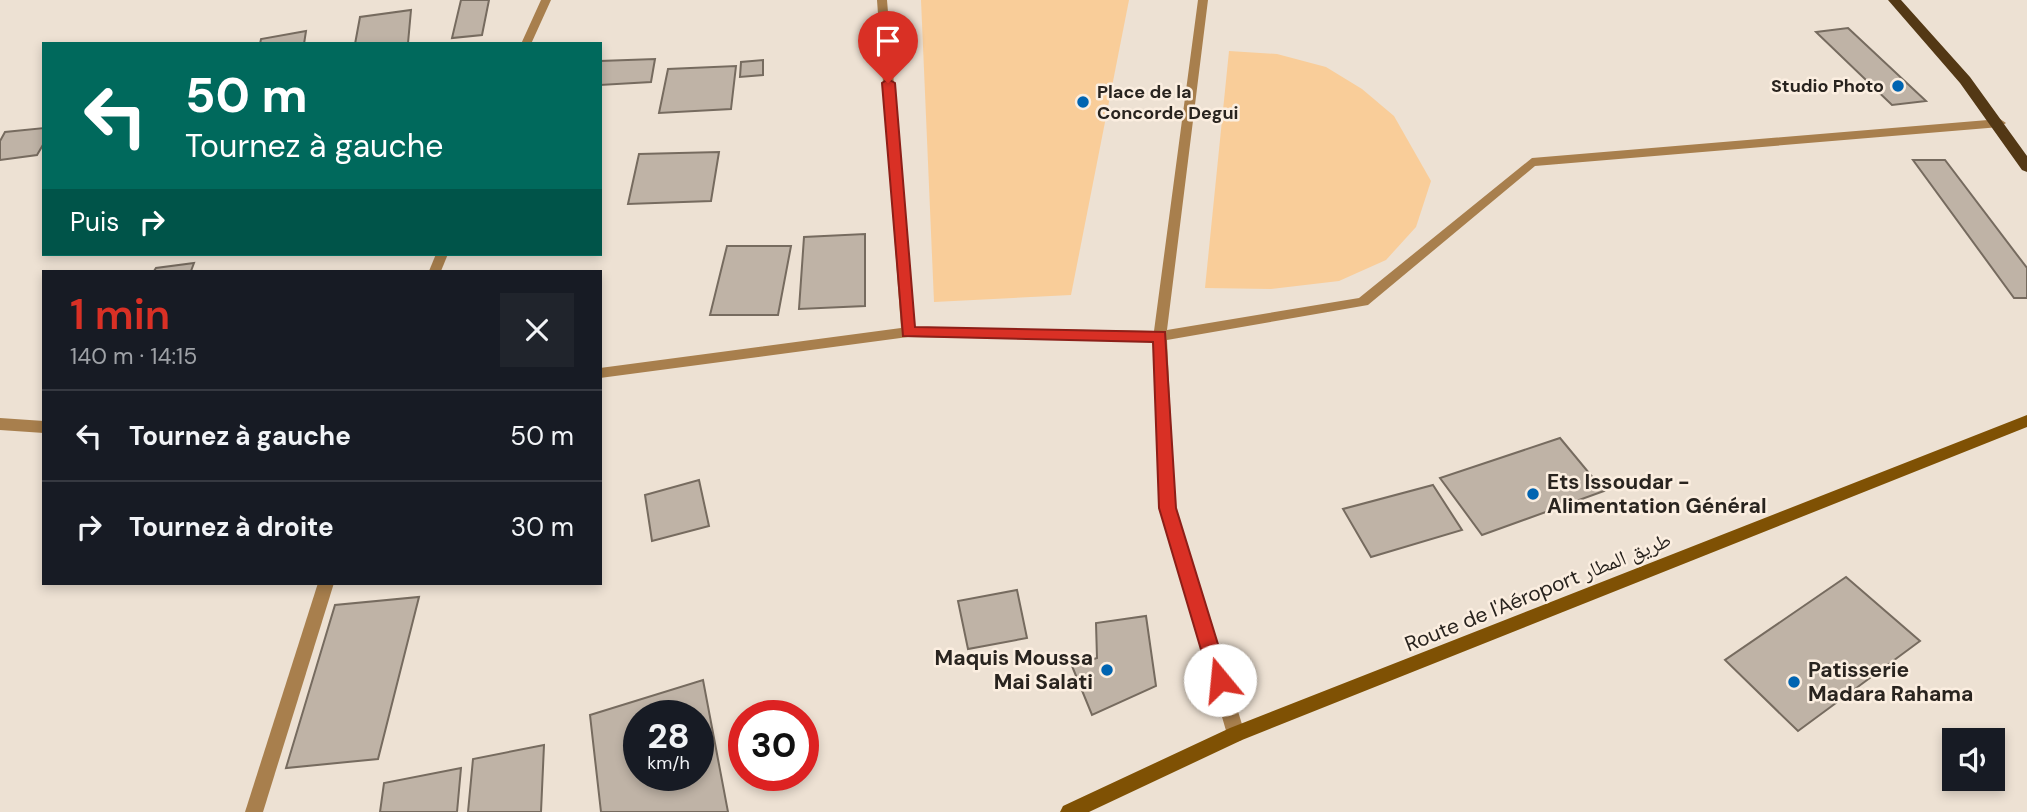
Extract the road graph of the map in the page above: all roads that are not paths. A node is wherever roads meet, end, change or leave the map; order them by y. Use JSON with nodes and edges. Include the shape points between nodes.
{"nodes":[{"id":1,"x":546,"y":0,"type":"edge"},
{"id":2,"x":882,"y":0,"type":"edge"},
{"id":3,"x":1203,"y":0,"type":"edge"},
{"id":4,"x":1894,"y":0,"type":"edge"},
{"id":5,"x":527,"y":42,"type":"edge"},
{"id":6,"x":2000,"y":123,"type":"junction"},
{"id":7,"x":2027,"y":167,"type":"edge"},
{"id":8,"x":908,"y":332,"type":"junction"},
{"id":9,"x":1160,"y":336,"type":"junction"},
{"id":10,"x":602,"y":373,"type":"edge"},
{"id":11,"x":2027,"y":421,"type":"edge"},
{"id":12,"x":0,"y":425,"type":"edge"},
{"id":13,"x":42,"y":427,"type":"edge"},
{"id":14,"x":325,"y":585,"type":"edge"},
{"id":15,"x":1236,"y":733,"type":"junction"},
{"id":16,"x":254,"y":812,"type":"edge"},
{"id":17,"x":1069,"y":812,"type":"edge"}],
"edges":[{"from":1,"to":5,"type":"street"},
{"from":2,"to":8,"type":"street"},
{"from":3,"to":9,"type":"street"},
{"from":4,"to":6,"type":"main road","via":[[1948,57]]},
{"from":6,"to":7,"type":"main road"},
{"from":6,"to":9,"type":"street","via":[[1532,162],[1363,302]]},
{"from":8,"to":9,"type":"street"},
{"from":8,"to":10,"type":"street"},
{"from":9,"to":15,"type":"street","via":[[1168,508]]},
{"from":11,"to":15,"type":"main road","name":"Route de l'Aéroport طريق المطار"},
{"from":12,"to":13,"type":"street"},
{"from":14,"to":16,"type":"street"},
{"from":15,"to":17,"type":"main road","name":"Route de l'Aéroport طريق المطار"}]}
